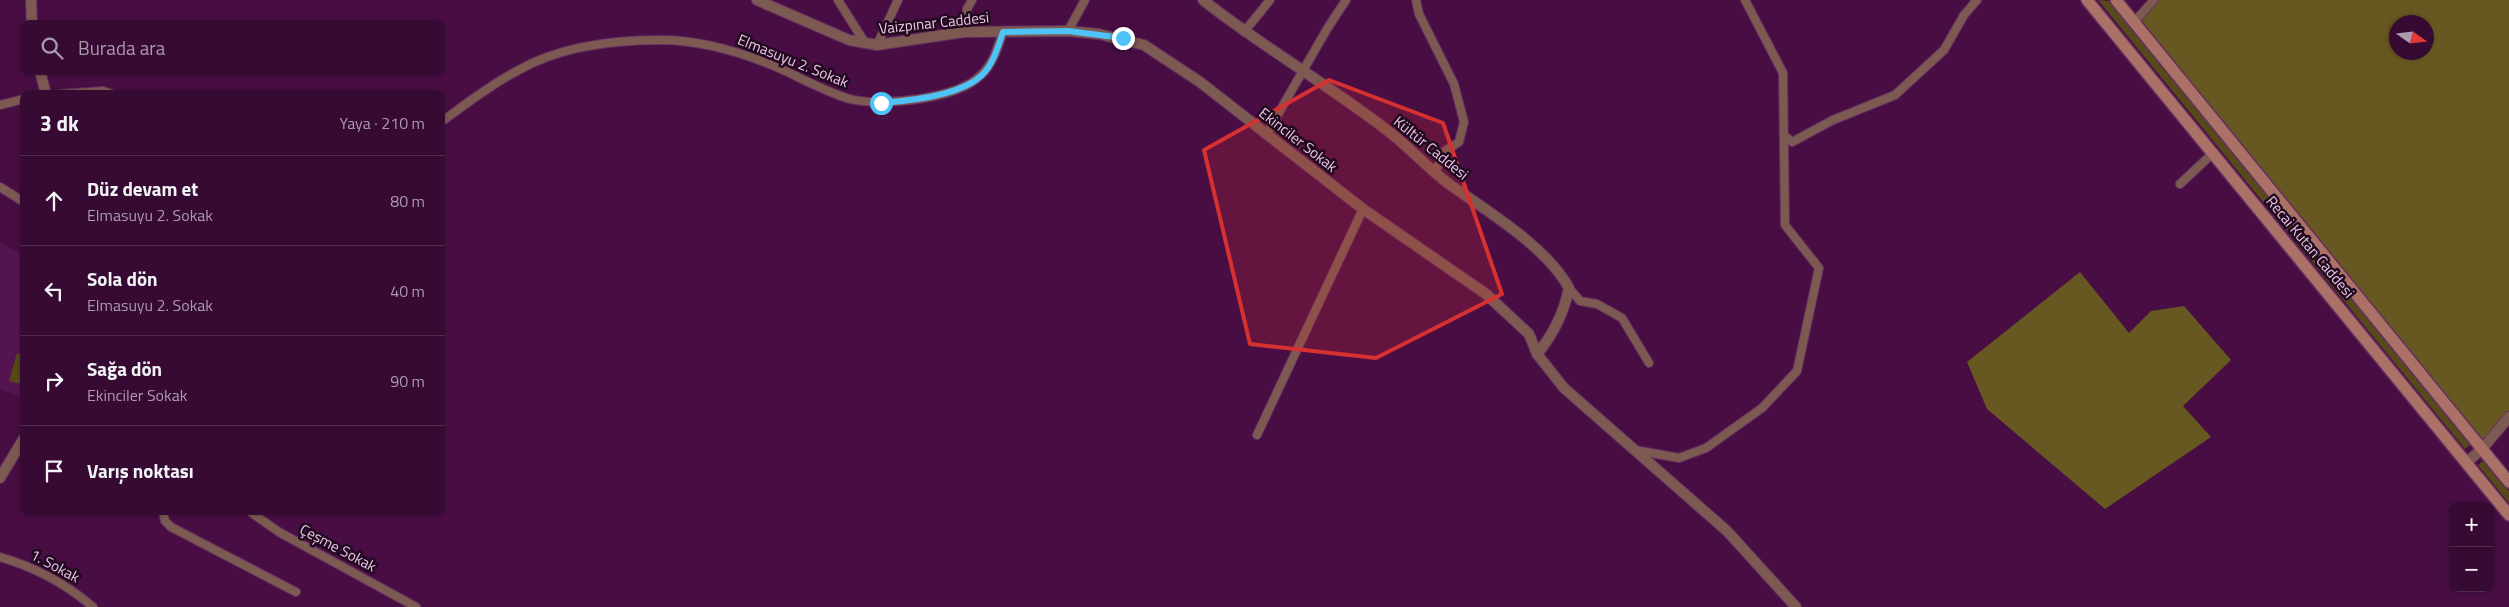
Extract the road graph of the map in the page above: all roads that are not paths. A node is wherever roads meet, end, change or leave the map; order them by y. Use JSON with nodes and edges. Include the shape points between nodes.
{"nodes":[{"id":1,"x":31,"y":0,"type":"edge"},
{"id":2,"x":757,"y":0,"type":"edge"},
{"id":3,"x":838,"y":0,"type":"edge"},
{"id":4,"x":898,"y":0,"type":"edge"},
{"id":5,"x":972,"y":0,"type":"edge"},
{"id":6,"x":1084,"y":0,"type":"edge"},
{"id":7,"x":1203,"y":0,"type":"edge"},
{"id":8,"x":1270,"y":0,"type":"edge"},
{"id":9,"x":1346,"y":0,"type":"edge"},
{"id":10,"x":1416,"y":0,"type":"edge"},
{"id":11,"x":1745,"y":0,"type":"edge"},
{"id":12,"x":1977,"y":0,"type":"edge"},
{"id":13,"x":2087,"y":0,"type":"edge"},
{"id":14,"x":2116,"y":0,"type":"edge"},
{"id":15,"x":2154,"y":0,"type":"edge"},
{"id":16,"x":32,"y":20,"type":"edge"},
{"id":17,"x":2134,"y":22,"type":"junction"},
{"id":18,"x":1068,"y":31,"type":"junction"},
{"id":19,"x":964,"y":32,"type":"junction"},
{"id":20,"x":1003,"y":32,"type":"junction"},
{"id":21,"x":1244,"y":32,"type":"junction"},
{"id":22,"x":865,"y":43,"type":"junction"},
{"id":23,"x":877,"y":45,"type":"junction"},
{"id":24,"x":1303,"y":73,"type":"junction"},
{"id":25,"x":41,"y":75,"type":"edge"},
{"id":26,"x":45,"y":90,"type":"edge"},
{"id":27,"x":20,"y":100,"type":"edge"},
{"id":28,"x":0,"y":105,"type":"edge"},
{"id":29,"x":445,"y":119,"type":"edge"},
{"id":30,"x":1266,"y":135,"type":"junction"},
{"id":31,"x":1785,"y":136,"type":"junction"},
{"id":32,"x":2213,"y":153,"type":"junction"},
{"id":33,"x":1435,"y":172,"type":"junction"},
{"id":34,"x":2180,"y":184,"type":"dead end"},
{"id":35,"x":0,"y":187,"type":"edge"},
{"id":36,"x":20,"y":200,"type":"edge"},
{"id":37,"x":1363,"y":209,"type":"junction"},
{"id":38,"x":1570,"y":288,"type":"junction"},
{"id":39,"x":1537,"y":354,"type":"junction"},
{"id":40,"x":1649,"y":363,"type":"dead end"},
{"id":41,"x":2509,"y":417,"type":"edge"},
{"id":42,"x":1257,"y":435,"type":"dead end"},
{"id":43,"x":20,"y":445,"type":"edge"},
{"id":44,"x":1634,"y":449,"type":"junction"},
{"id":45,"x":2482,"y":449,"type":"junction"},
{"id":46,"x":2467,"y":462,"type":"junction"},
{"id":47,"x":0,"y":478,"type":"edge"},
{"id":48,"x":2509,"y":482,"type":"edge"},
{"id":49,"x":164,"y":515,"type":"edge"},
{"id":50,"x":255,"y":515,"type":"edge"},
{"id":51,"x":2509,"y":515,"type":"edge"},
{"id":52,"x":0,"y":557,"type":"edge"},
{"id":53,"x":296,"y":592,"type":"dead end"},
{"id":54,"x":93,"y":607,"type":"edge"},
{"id":55,"x":416,"y":607,"type":"edge"},
{"id":56,"x":1796,"y":607,"type":"edge"}],
"edges":[{"from":1,"to":16,"type":"street"},
{"from":2,"to":22,"type":"street","name":"Vaizpınar Caddesi","via":[[835,34]]},
{"from":3,"to":22,"type":"street"},
{"from":4,"to":23,"type":"street"},
{"from":5,"to":19,"type":"street","via":[[967,9]]},
{"from":6,"to":18,"type":"street"},
{"from":7,"to":21,"type":"street","name":"Kültür Caddesi"},
{"from":8,"to":21,"type":"street"},
{"from":9,"to":24,"type":"street"},
{"from":10,"to":33,"type":"street","via":[[1419,14],[1454,84],[1464,122],[1459,142],[1445,151]]},
{"from":11,"to":31,"type":"street","via":[[1783,74]]},
{"from":12,"to":31,"type":"street","via":[[1964,15],[1944,50],[1895,95],[1833,120],[1792,142]]},
{"from":13,"to":32,"type":"main road","name":"Recai Kutan Caddesi"},
{"from":14,"to":17,"type":"main road","name":"Recai Kutan Caddesi"},
{"from":15,"to":17,"type":"street"},
{"from":17,"to":45,"type":"main road","name":"Recai Kutan Caddesi"},
{"from":18,"to":20,"type":"street","name":"Ekinciler Sokak"},
{"from":18,"to":30,"type":"street","name":"Ekinciler Sokak","via":[[1115,37],[1144,45],[1200,82]]},
{"from":19,"to":20,"type":"street","name":"Vaizpınar Caddesi"},
{"from":19,"to":23,"type":"street","name":"Vaizpınar Caddesi"},
{"from":20,"to":29,"type":"street","name":"Elmasuyu 2. Sokak","via":[[996,52],[980,76],[938,95],[912,101],[881,103],[849,99],[756,58],[714,46],[661,40],[629,41],[573,50],[535,62]]},
{"from":21,"to":24,"type":"street","name":"Kültür Caddesi"},
{"from":22,"to":23,"type":"street","name":"Vaizpınar Caddesi"},
{"from":24,"to":30,"type":"street"},
{"from":24,"to":33,"type":"street","name":"Kültür Caddesi","via":[[1392,135]]},
{"from":25,"to":26,"type":"street"},
{"from":27,"to":28,"type":"street"},
{"from":30,"to":37,"type":"street","name":"Ekinciler Sokak"},
{"from":31,"to":44,"type":"street","via":[[1785,224],[1819,268],[1797,372],[1762,408],[1706,448],[1679,458]]},
{"from":32,"to":34,"type":"street"},
{"from":32,"to":46,"type":"main road","name":"Recai Kutan Caddesi"},
{"from":33,"to":38,"type":"street","name":"Kültür Caddesi","via":[[1518,234]]},
{"from":35,"to":36,"type":"street"},
{"from":37,"to":39,"type":"street","name":"Ekinciler Sokak","via":[[1486,294],[1529,334]]},
{"from":37,"to":42,"type":"street"},
{"from":38,"to":39,"type":"street","via":[[1549,339]]},
{"from":38,"to":40,"type":"street","via":[[1580,301],[1597,304],[1622,318]]},
{"from":39,"to":44,"type":"street","name":"Ekinciler Sokak","via":[[1564,388]]},
{"from":41,"to":45,"type":"street"},
{"from":43,"to":47,"type":"street"},
{"from":44,"to":56,"type":"street","name":"Ekinciler Sokak","via":[[1727,531]]},
{"from":45,"to":46,"type":"street"},
{"from":45,"to":48,"type":"main road","name":"Recai Kutan Caddesi"},
{"from":46,"to":51,"type":"main road","name":"Recai Kutan Caddesi"},
{"from":49,"to":53,"type":"street","via":[[171,527]]},
{"from":50,"to":55,"type":"street","name":"Çeşme Sokak"},
{"from":52,"to":54,"type":"street","name":"1. Sokak","via":[[49,576]]}]}
